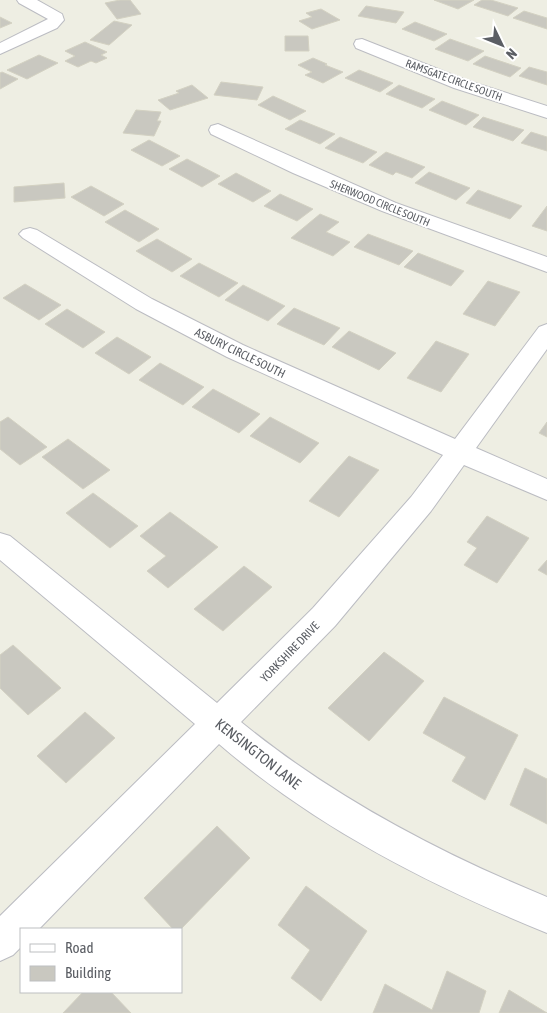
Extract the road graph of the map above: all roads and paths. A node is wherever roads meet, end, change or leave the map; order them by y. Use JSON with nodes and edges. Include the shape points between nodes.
{"nodes":[{"id":1,"x":25,"y":0,"type":"edge"},
{"id":2,"x":362,"y":44,"type":"dead end"},
{"id":3,"x":0,"y":49,"type":"edge"},
{"id":4,"x":547,"y":112,"type":"edge"},
{"id":5,"x":218,"y":130,"type":"dead end"},
{"id":6,"x":30,"y":234,"type":"dead end"},
{"id":7,"x":547,"y":265,"type":"edge"},
{"id":8,"x":547,"y":332,"type":"edge"},
{"id":9,"x":461,"y":452,"type":"junction"},
{"id":10,"x":547,"y":490,"type":"edge"},
{"id":11,"x":0,"y":544,"type":"edge"},
{"id":12,"x":219,"y":724,"type":"junction"},
{"id":13,"x":547,"y":915,"type":"edge"},
{"id":14,"x":0,"y":942,"type":"edge"}],
"edges":[{"from":1,"to":3,"type":"street","via":[[50,12],[56,20]]},
{"from":2,"to":4,"type":"street","name":"RAMSGATE CIRCLE SOUTH","via":[[460,84]]},
{"from":5,"to":7,"type":"street","name":"SHERWOOD CIRCLE SOUTH","via":[[389,207]]},
{"from":6,"to":9,"type":"street","name":"ASBURY CIRCLE SOUTH","via":[[182,325]]},
{"from":8,"to":9,"type":"street","name":"YORKSHIRE DRIVE"},
{"from":9,"to":10,"type":"street","name":"ASBURY CIRCLE SOUTH"},
{"from":9,"to":12,"type":"street","name":"YORKSHIRE DRIVE","via":[[391,542],[291,652]]},
{"from":11,"to":12,"type":"street","name":"KENSINGTON LANE"},
{"from":12,"to":13,"type":"street","name":"KENSINGTON LANE","via":[[280,773],[362,827],[485,890]]},
{"from":12,"to":14,"type":"street","name":"YORKSHIRE DRIVE"}]}
